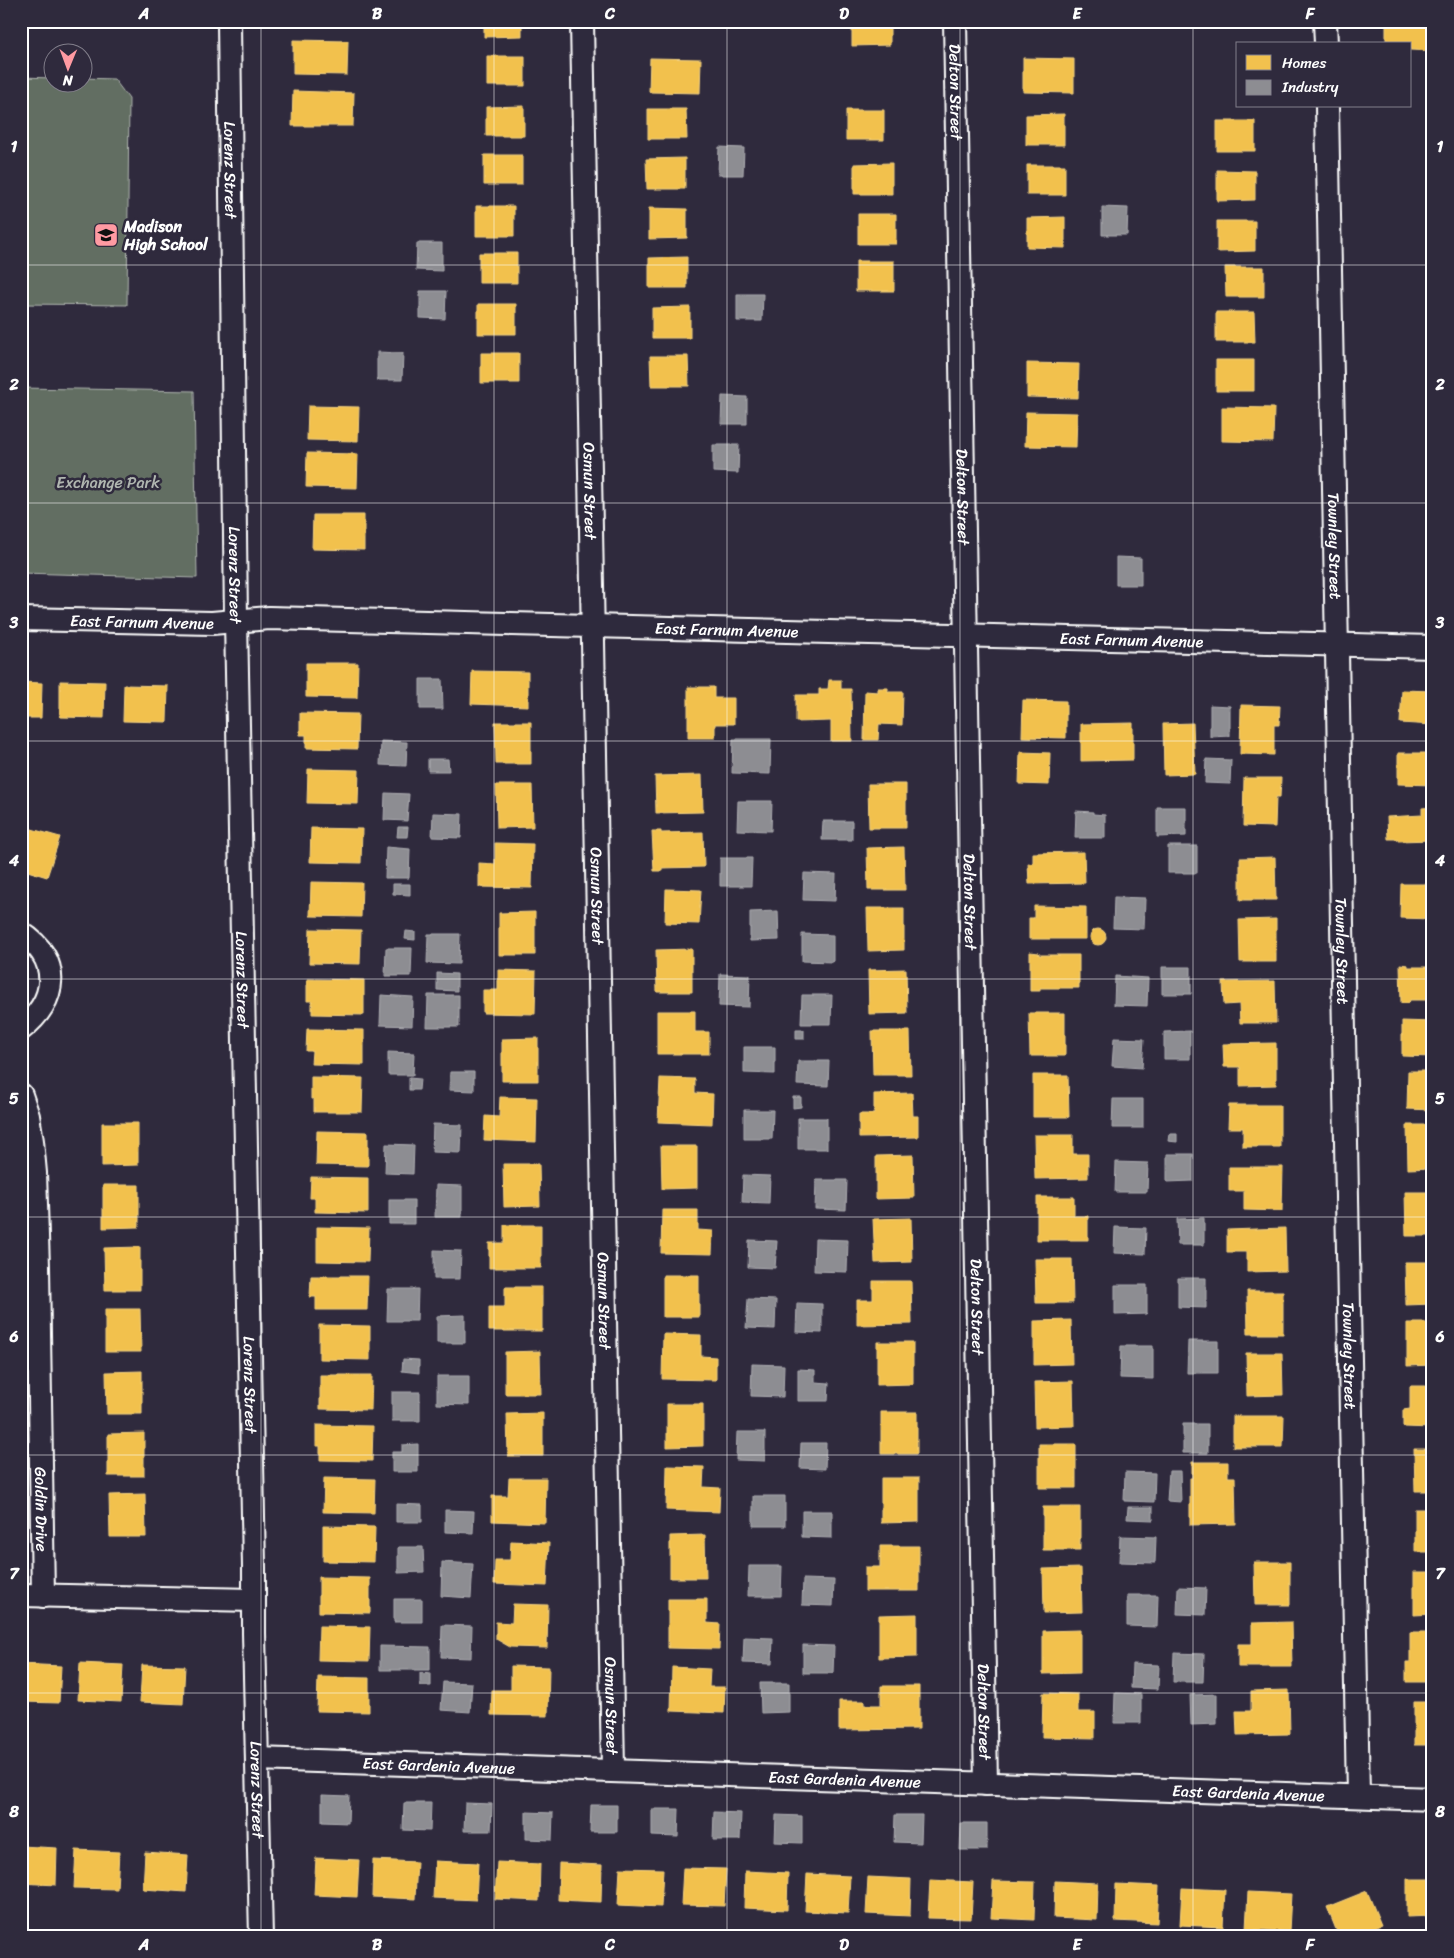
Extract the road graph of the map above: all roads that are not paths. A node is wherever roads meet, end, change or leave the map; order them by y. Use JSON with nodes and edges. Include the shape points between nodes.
{"nodes":[{"id":1,"x":228,"y":21,"type":"edge"},
{"id":2,"x":582,"y":21,"type":"edge"},
{"id":3,"x":955,"y":21,"type":"edge"},
{"id":4,"x":1325,"y":21,"type":"edge"},
{"id":5,"x":1326,"y":42,"type":"edge"},
{"id":6,"x":1327,"y":108,"type":"edge"},
{"id":7,"x":21,"y":619,"type":"edge"},
{"id":8,"x":236,"y":620,"type":"junction"},
{"id":9,"x":592,"y":625,"type":"junction"},
{"id":10,"x":966,"y":635,"type":"junction"},
{"id":11,"x":1336,"y":644,"type":"junction"},
{"id":12,"x":1433,"y":647,"type":"edge"},
{"id":13,"x":21,"y":933,"type":"edge"},
{"id":14,"x":21,"y":1029,"type":"edge"},
{"id":15,"x":21,"y":1094,"type":"edge"},
{"id":16,"x":30,"y":1266,"type":"edge"},
{"id":17,"x":32,"y":1595,"type":"edge"},
{"id":18,"x":254,"y":1600,"type":"junction"},
{"id":19,"x":257,"y":1759,"type":"junction"},
{"id":20,"x":613,"y":1770,"type":"junction"},
{"id":21,"x":986,"y":1784,"type":"junction"},
{"id":22,"x":1358,"y":1796,"type":"junction"},
{"id":23,"x":1433,"y":1799,"type":"edge"},
{"id":24,"x":261,"y":1937,"type":"edge"}],
"edges":[{"from":1,"to":8,"type":"street","name":"Lorenz Street"},
{"from":2,"to":9,"type":"street","name":"Osmun Street"},
{"from":3,"to":10,"type":"street","name":"Delton Street"},
{"from":4,"to":5,"type":"street"},
{"from":6,"to":11,"type":"street","name":"Townley Street"},
{"from":7,"to":8,"type":"street","name":"East Farnum Avenue","via":[[212,623]]},
{"from":8,"to":9,"type":"street","name":"East Farnum Avenue"},
{"from":8,"to":18,"type":"street","name":"Lorenz Street"},
{"from":9,"to":10,"type":"street","name":"East Farnum Avenue"},
{"from":9,"to":20,"type":"street","name":"Osmun Street"},
{"from":10,"to":11,"type":"street","name":"East Farnum Avenue"},
{"from":10,"to":21,"type":"street","name":"Delton Street"},
{"from":11,"to":12,"type":"street","name":"East Farnum Avenue"},
{"from":11,"to":22,"type":"street","name":"Townley Street"},
{"from":13,"to":14,"type":"street","via":[[33,940],[42,952],[51,978],[43,1008]]},
{"from":15,"to":16,"type":"street","name":"Goldin Drive","via":[[32,1141]]},
{"from":16,"to":17,"type":"street","name":"Goldin Drive"},
{"from":17,"to":18,"type":"street"},
{"from":18,"to":19,"type":"street","name":"Lorenz Street"},
{"from":19,"to":20,"type":"street","name":"East Gardenia Avenue"},
{"from":19,"to":24,"type":"street","name":"Lorenz Street"},
{"from":20,"to":21,"type":"street","name":"East Gardenia Avenue"},
{"from":21,"to":22,"type":"street","name":"East Gardenia Avenue"},
{"from":22,"to":23,"type":"street","name":"East Gardenia Avenue"}]}
